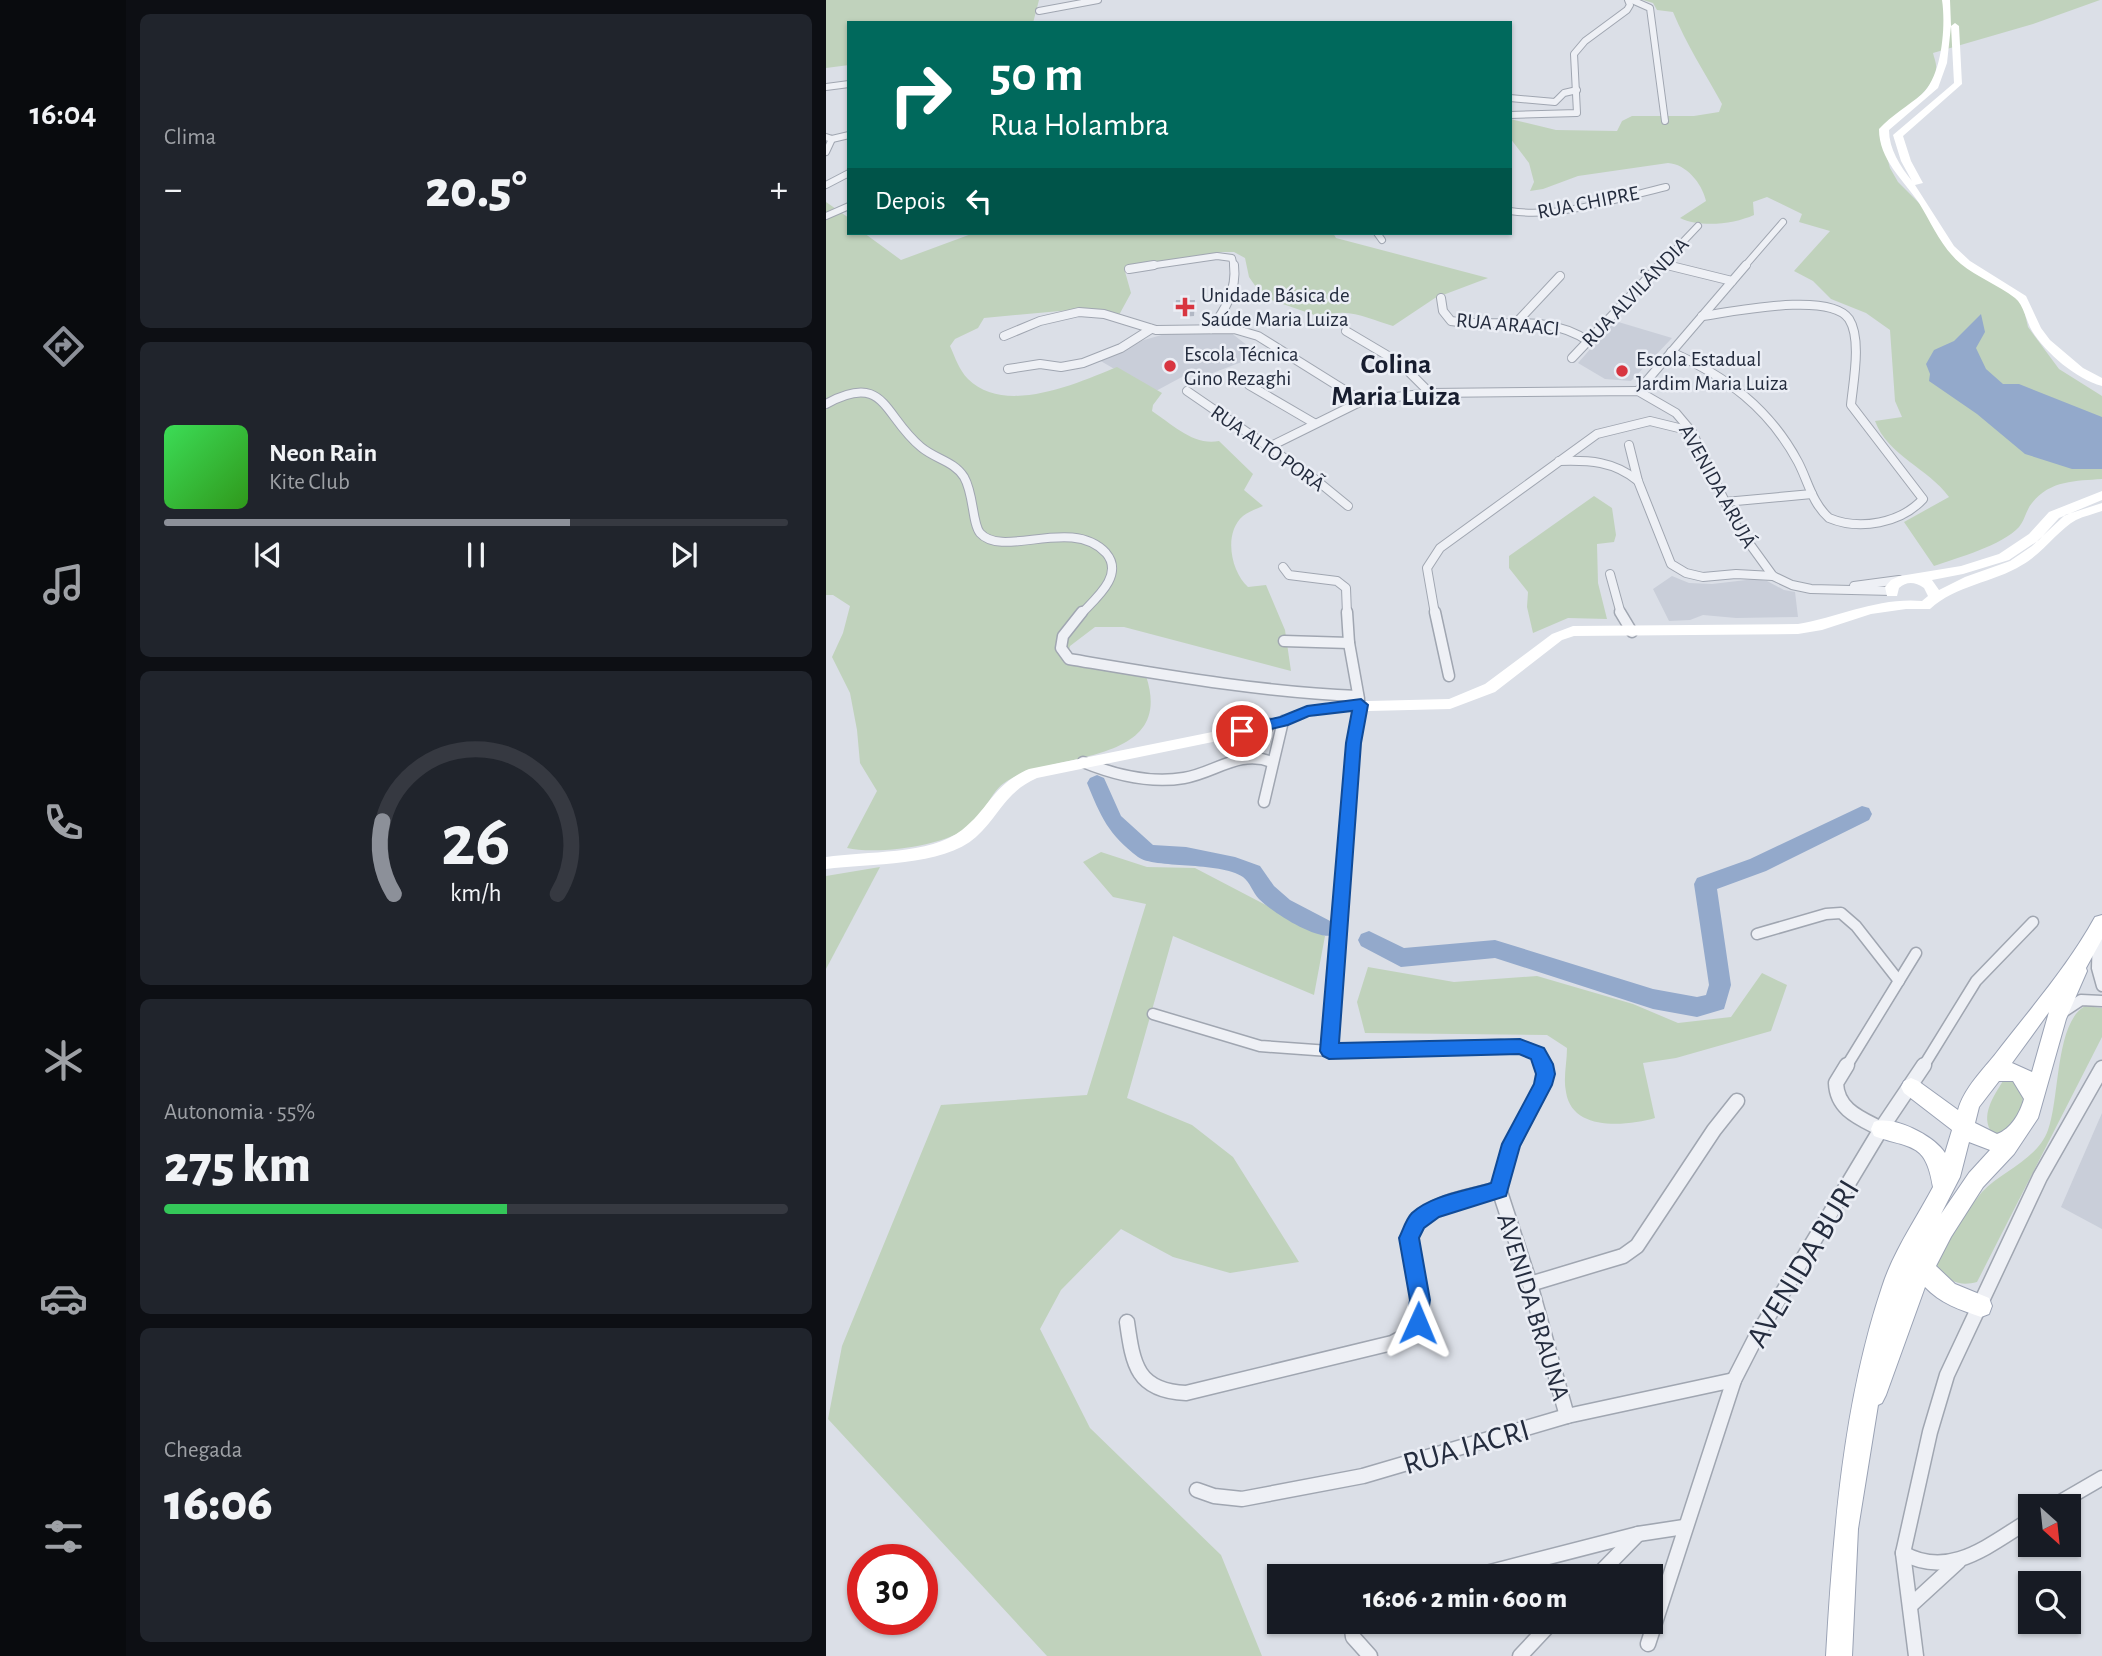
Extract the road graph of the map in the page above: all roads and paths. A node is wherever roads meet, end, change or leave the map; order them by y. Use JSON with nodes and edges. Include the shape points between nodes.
{"nodes":[{"id":1,"x":1098,"y":0,"type":"edge"},
{"id":2,"x":1630,"y":0,"type":"edge"},
{"id":3,"x":1946,"y":0,"type":"edge"},
{"id":4,"x":1953,"y":0,"type":"edge"},
{"id":5,"x":1039,"y":11,"type":"dead end"},
{"id":6,"x":847,"y":84,"type":"edge"},
{"id":7,"x":835,"y":86,"type":"junction"},
{"id":8,"x":826,"y":87,"type":"edge"},
{"id":9,"x":1577,"y":90,"type":"junction"},
{"id":10,"x":826,"y":96,"type":"edge"},
{"id":11,"x":1512,"y":98,"type":"edge"},
{"id":12,"x":1512,"y":115,"type":"edge"},
{"id":13,"x":1665,"y":121,"type":"dead end"},
{"id":14,"x":847,"y":135,"type":"edge"},
{"id":15,"x":829,"y":138,"type":"edge"},
{"id":16,"x":826,"y":152,"type":"edge"},
{"id":17,"x":847,"y":174,"type":"edge"},
{"id":18,"x":826,"y":185,"type":"edge"},
{"id":19,"x":1666,"y":187,"type":"dead end"},
{"id":20,"x":847,"y":207,"type":"edge"},
{"id":21,"x":1512,"y":212,"type":"edge"},
{"id":22,"x":826,"y":216,"type":"edge"},
{"id":23,"x":1783,"y":222,"type":"dead end"},
{"id":24,"x":1699,"y":226,"type":"dead end"},
{"id":25,"x":1378,"y":235,"type":"edge"},
{"id":26,"x":1382,"y":240,"type":"dead end"},
{"id":27,"x":1662,"y":264,"type":"junction"},
{"id":28,"x":1129,"y":269,"type":"dead end"},
{"id":29,"x":1560,"y":276,"type":"dead end"},
{"id":30,"x":1732,"y":281,"type":"junction"},
{"id":31,"x":1441,"y":298,"type":"dead end"},
{"id":32,"x":1702,"y":316,"type":"junction"},
{"id":33,"x":1516,"y":323,"type":"junction"},
{"id":34,"x":1211,"y":329,"type":"junction"},
{"id":35,"x":1151,"y":330,"type":"junction"},
{"id":36,"x":1346,"y":331,"type":"dead end"},
{"id":37,"x":1004,"y":336,"type":"dead end"},
{"id":38,"x":1588,"y":341,"type":"junction"},
{"id":39,"x":1671,"y":352,"type":"junction"},
{"id":40,"x":1572,"y":358,"type":"dead end"},
{"id":41,"x":1009,"y":369,"type":"dead end"},
{"id":42,"x":2102,"y":375,"type":"edge"},
{"id":43,"x":2102,"y":383,"type":"edge"},
{"id":44,"x":1249,"y":384,"type":"dead end"},
{"id":45,"x":1187,"y":391,"type":"dead end"},
{"id":46,"x":1638,"y":391,"type":"junction"},
{"id":47,"x":1430,"y":393,"type":"junction"},
{"id":48,"x":1362,"y":401,"type":"junction"},
{"id":49,"x":826,"y":404,"type":"edge"},
{"id":50,"x":1676,"y":413,"type":"junction"},
{"id":51,"x":1650,"y":421,"type":"junction"},
{"id":52,"x":1314,"y":424,"type":"junction"},
{"id":53,"x":1691,"y":430,"type":"junction"},
{"id":54,"x":1629,"y":445,"type":"dead end"},
{"id":55,"x":1269,"y":447,"type":"junction"},
{"id":56,"x":1558,"y":461,"type":"junction"},
{"id":57,"x":1638,"y":481,"type":"junction"},
{"id":58,"x":1812,"y":494,"type":"junction"},
{"id":59,"x":2102,"y":495,"type":"edge"},
{"id":60,"x":1725,"y":502,"type":"junction"},
{"id":61,"x":1348,"y":506,"type":"dead end"},
{"id":62,"x":2102,"y":507,"type":"edge"},
{"id":63,"x":1760,"y":560,"type":"junction"},
{"id":64,"x":1283,"y":566,"type":"dead end"},
{"id":65,"x":1609,"y":574,"type":"dead end"},
{"id":66,"x":1736,"y":574,"type":"junction"},
{"id":67,"x":1773,"y":576,"type":"junction"},
{"id":68,"x":1914,"y":579,"type":"junction"},
{"id":69,"x":1894,"y":588,"type":"junction"},
{"id":70,"x":1935,"y":597,"type":"junction"},
{"id":71,"x":1906,"y":604,"type":"junction"},
{"id":72,"x":1852,"y":614,"type":"junction"},
{"id":73,"x":1632,"y":632,"type":"junction"},
{"id":74,"x":1284,"y":641,"type":"dead end"},
{"id":75,"x":1349,"y":643,"type":"junction"},
{"id":76,"x":1449,"y":676,"type":"dead end"},
{"id":77,"x":1359,"y":702,"type":"junction"},
{"id":78,"x":1276,"y":723,"type":"junction"},
{"id":79,"x":1245,"y":757,"type":"junction"},
{"id":80,"x":1083,"y":762,"type":"junction"},
{"id":81,"x":1272,"y":762,"type":"junction"},
{"id":82,"x":1264,"y":802,"type":"dead end"},
{"id":83,"x":826,"y":863,"type":"edge"},
{"id":84,"x":2032,"y":922,"type":"dead end"},
{"id":85,"x":2100,"y":926,"type":"edge"},
{"id":86,"x":1757,"y":934,"type":"dead end"},
{"id":87,"x":1916,"y":953,"type":"dead end"},
{"id":88,"x":2080,"y":961,"type":"junction"},
{"id":89,"x":1899,"y":981,"type":"junction"},
{"id":90,"x":2102,"y":986,"type":"edge"},
{"id":91,"x":2102,"y":1001,"type":"edge"},
{"id":92,"x":1153,"y":1014,"type":"dead end"},
{"id":93,"x":2056,"y":1019,"type":"junction"},
{"id":94,"x":1329,"y":1051,"type":"junction"},
{"id":95,"x":2102,"y":1068,"type":"edge"},
{"id":96,"x":1991,"y":1073,"type":"junction"},
{"id":97,"x":1912,"y":1087,"type":"junction"},
{"id":98,"x":2035,"y":1100,"type":"junction"},
{"id":99,"x":1737,"y":1101,"type":"dead end"},
{"id":100,"x":1970,"y":1103,"type":"junction"},
{"id":101,"x":1941,"y":1107,"type":"junction"},
{"id":102,"x":1963,"y":1124,"type":"junction"},
{"id":103,"x":1881,"y":1129,"type":"junction"},
{"id":104,"x":2014,"y":1137,"type":"junction"},
{"id":105,"x":1499,"y":1189,"type":"junction"},
{"id":106,"x":1943,"y":1190,"type":"junction"},
{"id":107,"x":1923,"y":1265,"type":"junction"},
{"id":108,"x":1530,"y":1284,"type":"junction"},
{"id":109,"x":1981,"y":1306,"type":"junction"},
{"id":110,"x":1126,"y":1321,"type":"dead end"},
{"id":111,"x":1734,"y":1380,"type":"junction"},
{"id":112,"x":1567,"y":1416,"type":"junction"},
{"id":113,"x":1864,"y":1417,"type":"junction"},
{"id":114,"x":2102,"y":1478,"type":"edge"},
{"id":115,"x":1197,"y":1490,"type":"dead end"},
{"id":116,"x":2074,"y":1494,"type":"edge"},
{"id":117,"x":1684,"y":1527,"type":"junction"},
{"id":118,"x":2018,"y":1527,"type":"edge"},
{"id":119,"x":1638,"y":1534,"type":"junction"},
{"id":120,"x":1903,"y":1553,"type":"junction"},
{"id":121,"x":1961,"y":1559,"type":"junction"},
{"id":122,"x":1521,"y":1564,"type":"edge"},
{"id":123,"x":1609,"y":1564,"type":"edge"},
{"id":124,"x":1911,"y":1605,"type":"junction"},
{"id":125,"x":1351,"y":1634,"type":"edge"},
{"id":126,"x":1541,"y":1634,"type":"edge"},
{"id":127,"x":1648,"y":1644,"type":"dead end"},
{"id":128,"x":1370,"y":1656,"type":"edge"},
{"id":129,"x":1520,"y":1656,"type":"edge"},
{"id":130,"x":1839,"y":1656,"type":"edge"},
{"id":131,"x":1916,"y":1656,"type":"edge"}],
"edges":[{"from":1,"to":5,"type":"street"},
{"from":2,"to":9,"type":"street","via":[[1627,9],[1574,54]]},
{"from":2,"to":13,"type":"street","via":[[1650,8]]},
{"from":3,"to":43,"type":"street","via":[[1941,79],[1887,126],[1883,132],[1886,147],[1957,256],[2022,298],[2046,342]]},
{"from":4,"to":42,"type":"street","via":[[1958,84],[1901,130],[1898,139],[1906,161],[1965,253],[2026,293],[2058,341]]},
{"from":6,"to":7,"type":"street"},
{"from":7,"to":8,"type":"street"},
{"from":7,"to":10,"type":"street"},
{"from":9,"to":11,"type":"street","via":[[1564,93],[1555,102]]},
{"from":9,"to":12,"type":"street","via":[[1575,114]]},
{"from":14,"to":15,"type":"street"},
{"from":15,"to":16,"type":"street"},
{"from":17,"to":18,"type":"street"},
{"from":19,"to":21,"type":"street","name":"RUA CHIPRE","via":[[1546,211]]},
{"from":20,"to":22,"type":"street"},
{"from":23,"to":30,"type":"street"},
{"from":24,"to":27,"type":"street","name":"RUA ALVILÂNDIA"},
{"from":25,"to":26,"type":"street"},
{"from":27,"to":30,"type":"street"},
{"from":27,"to":38,"type":"street","name":"RUA ALVILÂNDIA"},
{"from":28,"to":34,"type":"street","via":[[1217,256],[1233,258],[1232,296]]},
{"from":29,"to":33,"type":"street"},
{"from":30,"to":32,"type":"street"},
{"from":31,"to":33,"type":"street","name":"RUA ARAACI","via":[[1451,321]]},
{"from":32,"to":39,"type":"street"},
{"from":32,"to":58,"type":"street","via":[[1816,304],[1846,315],[1854,337],[1851,405],[1923,499],[1909,514],[1843,524],[1829,518]]},
{"from":33,"to":38,"type":"street","name":"RUA ARAACI","via":[[1559,326]]},
{"from":34,"to":35,"type":"street"},
{"from":34,"to":48,"type":"street","via":[[1258,336]]},
{"from":35,"to":37,"type":"street","via":[[1089,312],[1056,316]]},
{"from":35,"to":41,"type":"street","via":[[1076,365]]},
{"from":36,"to":47,"type":"street","via":[[1400,363]]},
{"from":38,"to":40,"type":"street","name":"RUA ALVILÂNDIA"},
{"from":39,"to":46,"type":"street"},
{"from":39,"to":58,"type":"street","via":[[1728,380],[1761,410],[1794,453]]},
{"from":44,"to":52,"type":"street"},
{"from":45,"to":55,"type":"street","name":"RUA ALTO PORÃ"},
{"from":46,"to":47,"type":"street"},
{"from":46,"to":50,"type":"street","name":"AVENIDA ARUJÁ"},
{"from":47,"to":48,"type":"street"},
{"from":48,"to":52,"type":"street"},
{"from":49,"to":77,"type":"street","via":[[854,389],[885,403],[919,446],[963,475],[972,494],[977,529],[984,537],[1072,537],[1105,551],[1115,568],[1113,576],[1062,640],[1069,659]]},
{"from":50,"to":51,"type":"street"},
{"from":50,"to":53,"type":"street","name":"AVENIDA ARUJÁ"},
{"from":51,"to":53,"type":"street"},
{"from":51,"to":56,"type":"street","via":[[1597,434]]},
{"from":52,"to":55,"type":"street"},
{"from":53,"to":60,"type":"street","name":"AVENIDA ARUJÁ"},
{"from":54,"to":57,"type":"street"},
{"from":55,"to":61,"type":"street","name":"RUA ALTO PORÃ"},
{"from":56,"to":57,"type":"street","via":[[1611,464]]},
{"from":56,"to":76,"type":"street","via":[[1440,548],[1426,568]]},
{"from":57,"to":66,"type":"street","via":[[1671,564],[1696,576]]},
{"from":58,"to":60,"type":"street"},
{"from":59,"to":68,"type":"street","via":[[2054,515],[2034,537],[2004,557]]},
{"from":60,"to":63,"type":"street","name":"AVENIDA ARUJÁ"},
{"from":62,"to":70,"type":"street","via":[[2070,518],[2015,564]]},
{"from":63,"to":66,"type":"street"},
{"from":63,"to":67,"type":"street","name":"AVENIDA ARUJÁ"},
{"from":64,"to":75,"type":"street","via":[[1289,575],[1337,581],[1346,588]]},
{"from":65,"to":73,"type":"street","via":[[1618,610]]},
{"from":66,"to":67,"type":"street"},
{"from":67,"to":69,"type":"street","name":"AVENIDA ARUJÁ","via":[[1792,585],[1834,591]]},
{"from":68,"to":69,"type":"street"},
{"from":68,"to":70,"type":"street","via":[[1930,585]]},
{"from":69,"to":71,"type":"street"},
{"from":69,"to":72,"type":"street"},
{"from":70,"to":71,"type":"street","via":[[1925,606]]},
{"from":71,"to":72,"type":"street"},
{"from":72,"to":73,"type":"street","via":[[1798,629]]},
{"from":73,"to":77,"type":"street","via":[[1567,633],[1490,688],[1450,704]]},
{"from":74,"to":75,"type":"street"},
{"from":75,"to":77,"type":"street"},
{"from":77,"to":78,"type":"street","via":[[1307,711]]},
{"from":77,"to":94,"type":"street"},
{"from":78,"to":79,"type":"street"},
{"from":78,"to":80,"type":"street"},
{"from":78,"to":81,"type":"street"},
{"from":79,"to":80,"type":"street","via":[[1196,775],[1161,780],[1116,775]]},
{"from":79,"to":81,"type":"street"},
{"from":80,"to":83,"type":"street","via":[[1014,780],[957,842],[927,852]]},
{"from":81,"to":82,"type":"street"},
{"from":84,"to":97,"type":"street","name":"AVENIDA BURI","via":[[1976,981]]},
{"from":85,"to":88,"type":"main road"},
{"from":85,"to":90,"type":"street","via":[[2097,968]]},
{"from":86,"to":89,"type":"street","via":[[1842,913]]},
{"from":87,"to":89,"type":"street"},
{"from":88,"to":93,"type":"main road"},
{"from":88,"to":96,"type":"main road"},
{"from":89,"to":103,"type":"street","via":[[1836,1083],[1837,1098],[1846,1109]]},
{"from":91,"to":93,"type":"street","via":[[2080,999]]},
{"from":92,"to":94,"type":"street","via":[[1255,1047]]},
{"from":93,"to":98,"type":"main road"},
{"from":94,"to":105,"type":"street","name":"AVENIDA BRAUNA","via":[[1500,1045],[1537,1054],[1546,1074],[1543,1085],[1511,1144]]},
{"from":95,"to":109,"type":"street","via":[[2040,1177]]},
{"from":96,"to":98,"type":"main road","via":[[2020,1073]]},
{"from":96,"to":100,"type":"main road"},
{"from":97,"to":101,"type":"main road"},
{"from":97,"to":103,"type":"street","name":"AVENIDA BURI"},
{"from":98,"to":104,"type":"main road"},
{"from":99,"to":108,"type":"street","via":[[1637,1246],[1622,1256]]},
{"from":100,"to":101,"type":"main road"},
{"from":100,"to":102,"type":"main road"},
{"from":101,"to":102,"type":"main road"},
{"from":102,"to":104,"type":"main road","via":[[1988,1141]]},
{"from":102,"to":106,"type":"main road"},
{"from":103,"to":106,"type":"main road","via":[[1917,1139],[1936,1154]]},
{"from":103,"to":111,"type":"street","name":"AVENIDA BURI"},
{"from":104,"to":107,"type":"main road","via":[[1959,1203]]},
{"from":105,"to":108,"type":"street","name":"AVENIDA BRAUNA"},
{"from":105,"to":110,"type":"street","via":[[1434,1210],[1417,1221],[1409,1238],[1420,1300],[1418,1323],[1392,1343],[1170,1394],[1155,1391],[1142,1376],[1132,1357]]},
{"from":106,"to":113,"type":"main road","via":[[1893,1286]]},
{"from":107,"to":109,"type":"main road","via":[[1941,1289]]},
{"from":107,"to":113,"type":"main road"},
{"from":108,"to":112,"type":"street","name":"AVENIDA BRAUNA"},
{"from":109,"to":120,"type":"street","via":[[1947,1375]]},
{"from":111,"to":112,"type":"street","name":"RUA IACRI"},
{"from":111,"to":117,"type":"street","name":"AVENIDA BURI"},
{"from":112,"to":115,"type":"street","name":"RUA IACRI","via":[[1363,1476],[1275,1494],[1242,1500]]},
{"from":113,"to":130,"type":"main road","via":[[1846,1530]]},
{"from":114,"to":116,"type":"street"},
{"from":117,"to":119,"type":"street"},
{"from":117,"to":127,"type":"street","name":"AVENIDA BURI"},
{"from":118,"to":121,"type":"street"},
{"from":119,"to":122,"type":"street"},
{"from":119,"to":123,"type":"street"},
{"from":120,"to":121,"type":"street","via":[[1932,1566]]},
{"from":120,"to":124,"type":"street"},
{"from":121,"to":124,"type":"street"},
{"from":124,"to":131,"type":"street"},
{"from":125,"to":128,"type":"street"},
{"from":126,"to":129,"type":"street"}]}
